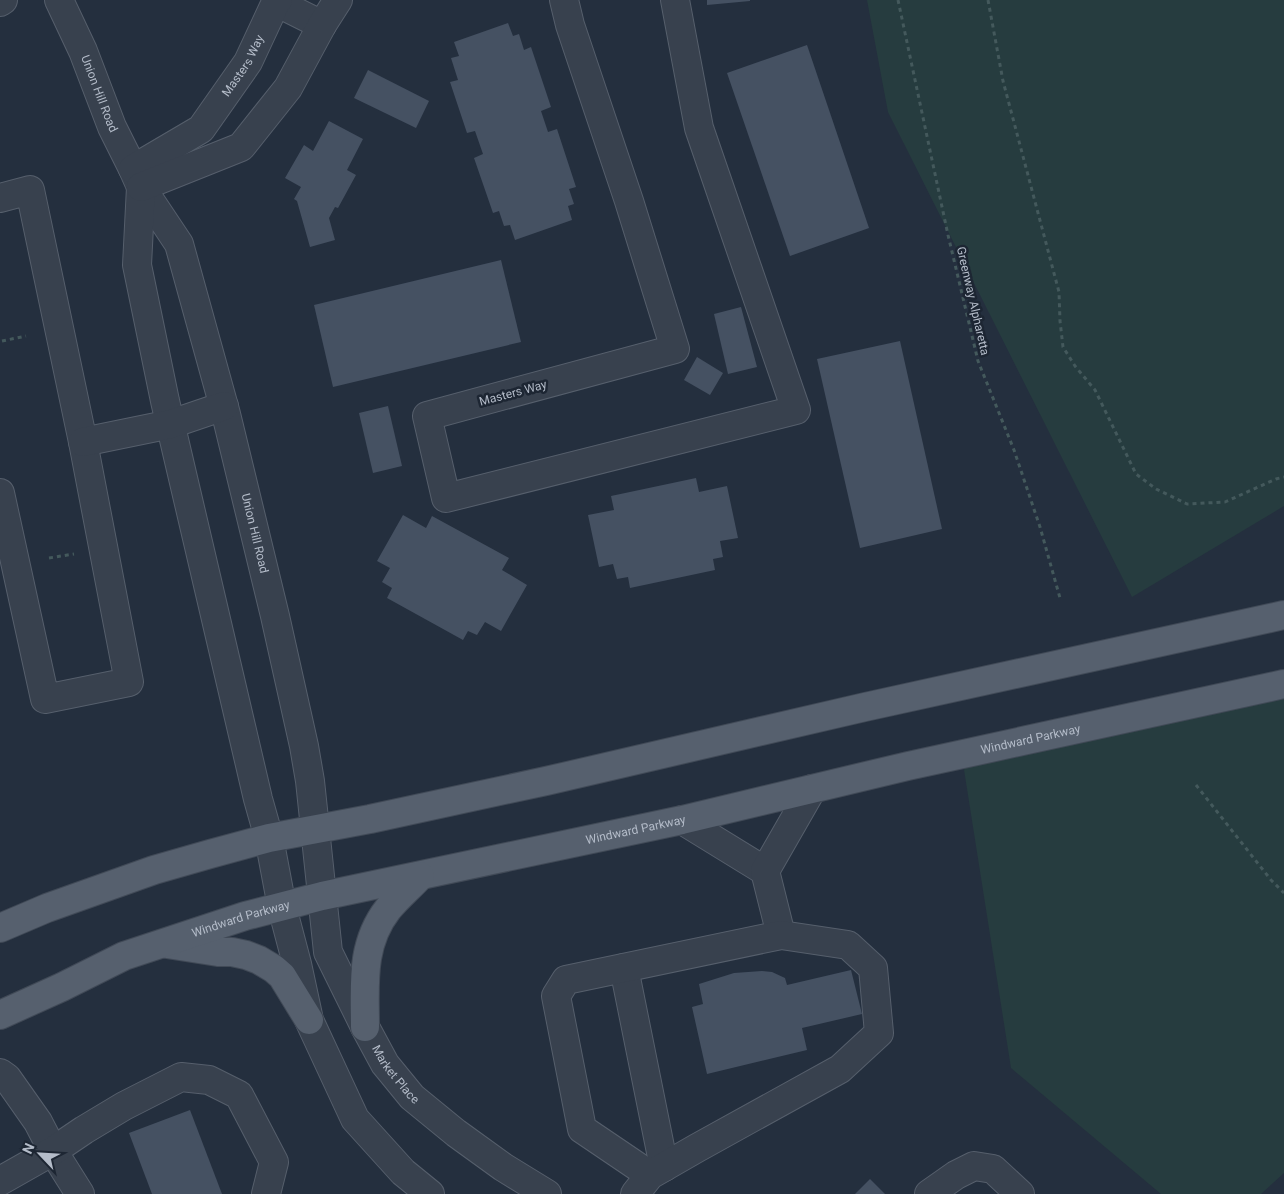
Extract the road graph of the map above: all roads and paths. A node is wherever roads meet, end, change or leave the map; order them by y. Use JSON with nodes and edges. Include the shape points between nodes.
{"nodes":[{"id":1,"x":4,"y":0,"type":"edge"},
{"id":2,"x":59,"y":0,"type":"edge"},
{"id":3,"x":338,"y":0,"type":"edge"},
{"id":4,"x":564,"y":0,"type":"edge"},
{"id":5,"x":675,"y":0,"type":"edge"},
{"id":6,"x":898,"y":0,"type":"edge"},
{"id":7,"x":988,"y":0,"type":"edge"},
{"id":8,"x":277,"y":1,"type":"edge"},
{"id":9,"x":0,"y":2,"type":"edge"},
{"id":10,"x":322,"y":25,"type":"junction"},
{"id":11,"x":201,"y":129,"type":"junction"},
{"id":12,"x":241,"y":147,"type":"junction"},
{"id":13,"x":137,"y":178,"type":"junction"},
{"id":14,"x":0,"y":198,"type":"edge"},
{"id":15,"x":26,"y":336,"type":"dead end"},
{"id":16,"x":2,"y":341,"type":"dead end"},
{"id":17,"x":224,"y":406,"type":"junction"},
{"id":18,"x":171,"y":424,"type":"junction"},
{"id":19,"x":83,"y":442,"type":"junction"},
{"id":20,"x":1284,"y":477,"type":"edge"},
{"id":21,"x":0,"y":493,"type":"edge"},
{"id":22,"x":74,"y":554,"type":"dead end"},
{"id":23,"x":49,"y":558,"type":"dead end"},
{"id":24,"x":1060,"y":598,"type":"dead end"},
{"id":25,"x":1284,"y":616,"type":"edge"},
{"id":26,"x":1284,"y":684,"type":"edge"},
{"id":27,"x":1196,"y":785,"type":"dead end"},
{"id":28,"x":812,"y":789,"type":"junction"},
{"id":29,"x":682,"y":820,"type":"junction"},
{"id":30,"x":315,"y":830,"type":"junction"},
{"id":31,"x":269,"y":838,"type":"junction"},
{"id":32,"x":765,"y":871,"type":"junction"},
{"id":33,"x":420,"y":876,"type":"junction"},
{"id":34,"x":1284,"y":893,"type":"edge"},
{"id":35,"x":322,"y":896,"type":"junction"},
{"id":36,"x":282,"y":907,"type":"junction"},
{"id":37,"x":0,"y":928,"type":"edge"},
{"id":38,"x":781,"y":935,"type":"junction"},
{"id":39,"x":160,"y":943,"type":"junction"},
{"id":40,"x":624,"y":968,"type":"junction"},
{"id":41,"x":0,"y":1016,"type":"edge"},
{"id":42,"x":309,"y":1020,"type":"junction"},
{"id":43,"x":364,"y":1028,"type":"junction"},
{"id":44,"x":0,"y":1073,"type":"edge"},
{"id":45,"x":53,"y":1151,"type":"junction"},
{"id":46,"x":650,"y":1179,"type":"edge"},
{"id":47,"x":0,"y":1181,"type":"edge"},
{"id":48,"x":80,"y":1194,"type":"edge"},
{"id":49,"x":266,"y":1194,"type":"edge"},
{"id":50,"x":430,"y":1194,"type":"edge"},
{"id":51,"x":547,"y":1194,"type":"edge"},
{"id":52,"x":930,"y":1194,"type":"edge"},
{"id":53,"x":1020,"y":1194,"type":"edge"}],
"edges":[{"from":1,"to":9,"type":"street"},
{"from":2,"to":13,"type":"street","name":"Union Hill Road"},
{"from":3,"to":10,"type":"street"},
{"from":4,"to":5,"type":"street","name":"Masters Way","via":[[675,349],[427,416],[446,498],[796,410],[699,128]]},
{"from":6,"to":24,"type":"path","name":"Greenway Alpharetta","via":[[978,361],[1014,450]]},
{"from":7,"to":20,"type":"path","via":[[1003,81],[1059,292],[1063,347],[1095,390],[1136,474],[1156,489],[1188,504],[1226,502]]},
{"from":8,"to":10,"type":"street"},
{"from":8,"to":11,"type":"street","name":"Masters Way","via":[[248,62]]},
{"from":10,"to":12,"type":"street","via":[[288,88]]},
{"from":11,"to":12,"type":"street"},
{"from":11,"to":13,"type":"street","name":"Masters Way"},
{"from":12,"to":13,"type":"street"},
{"from":13,"to":17,"type":"street","name":"Union Hill Road","via":[[179,244]]},
{"from":13,"to":18,"type":"street","name":"Union Hill Road","via":[[137,265]]},
{"from":14,"to":19,"type":"street","via":[[30,190]]},
{"from":15,"to":16,"type":"path"},
{"from":17,"to":18,"type":"street"},
{"from":17,"to":30,"type":"street","name":"Union Hill Road","via":[[304,746]]},
{"from":18,"to":19,"type":"street"},
{"from":18,"to":31,"type":"street","name":"Union Hill Road"},
{"from":19,"to":21,"type":"street","via":[[129,682],[44,699]]},
{"from":22,"to":23,"type":"path"},
{"from":25,"to":30,"type":"main road"},
{"from":26,"to":28,"type":"main road","name":"Windward Parkway"},
{"from":27,"to":34,"type":"path"},
{"from":28,"to":29,"type":"main road","name":"Windward Parkway"},
{"from":28,"to":32,"type":"street"},
{"from":29,"to":32,"type":"street"},
{"from":29,"to":33,"type":"main road","name":"Windward Parkway"},
{"from":30,"to":31,"type":"main road"},
{"from":30,"to":35,"type":"street","name":"Union Hill Road"},
{"from":31,"to":36,"type":"street","name":"Union Hill Road"},
{"from":31,"to":37,"type":"main road","via":[[154,870]]},
{"from":32,"to":38,"type":"street"},
{"from":33,"to":35,"type":"main road","name":"Windward Parkway"},
{"from":33,"to":43,"type":"main road","via":[[389,909],[371,940],[367,956]]},
{"from":35,"to":36,"type":"main road","name":"Windward Parkway"},
{"from":35,"to":43,"type":"street","name":"Market Place","via":[[328,952]]},
{"from":36,"to":39,"type":"main road","name":"Windward Parkway"},
{"from":36,"to":42,"type":"street"},
{"from":38,"to":40,"type":"street"},
{"from":38,"to":46,"type":"street","via":[[848,946],[873,968],[878,1034],[840,1069]]},
{"from":39,"to":41,"type":"main road","name":"Windward Parkway","via":[[124,956]]},
{"from":39,"to":42,"type":"main road","via":[[232,952],[259,960],[282,976]]},
{"from":40,"to":46,"type":"street"},
{"from":40,"to":46,"type":"street","via":[[566,980],[556,996],[582,1130]]},
{"from":42,"to":50,"type":"street","via":[[355,1119],[402,1172]]},
{"from":43,"to":51,"type":"street","name":"Market Place","via":[[385,1064],[412,1097],[503,1167]]},
{"from":44,"to":45,"type":"street","via":[[38,1122]]},
{"from":45,"to":47,"type":"street"},
{"from":45,"to":48,"type":"street"},
{"from":45,"to":49,"type":"street","via":[[124,1106],[181,1077],[209,1080],[239,1095],[274,1162]]},
{"from":52,"to":53,"type":"street","via":[[974,1166],[993,1169]]}]}
